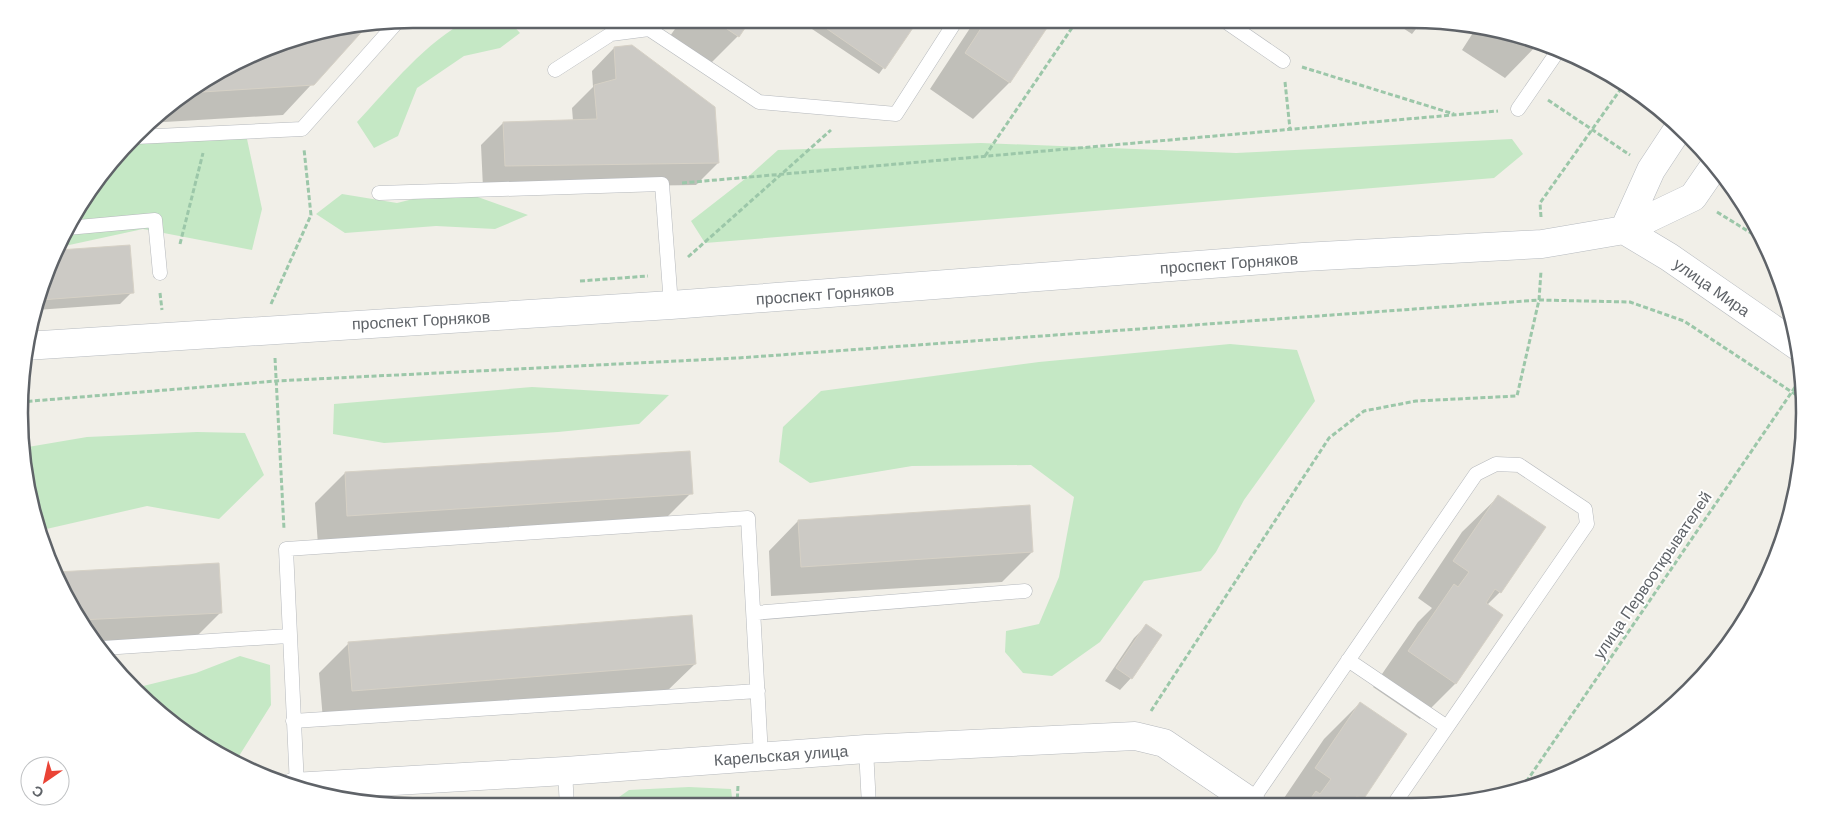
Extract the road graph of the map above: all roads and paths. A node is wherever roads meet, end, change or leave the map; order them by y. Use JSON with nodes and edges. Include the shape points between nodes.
{"nodes":[{"id":1,"x":392,"y":28,"type":"edge"},
{"id":2,"x":635,"y":28,"type":"edge"},
{"id":3,"x":657,"y":28,"type":"edge"},
{"id":4,"x":951,"y":28,"type":"edge"},
{"id":5,"x":1072,"y":28,"type":"edge"},
{"id":6,"x":1235,"y":28,"type":"edge"},
{"id":7,"x":1555,"y":55,"type":"edge"},
{"id":8,"x":1283,"y":61,"type":"junction"},
{"id":9,"x":555,"y":70,"type":"dead end"},
{"id":10,"x":1621,"y":89,"type":"edge"},
{"id":11,"x":1552,"y":92,"type":"dead end"},
{"id":12,"x":1518,"y":109,"type":"junction"},
{"id":13,"x":852,"y":111,"type":"junction"},
{"id":14,"x":1457,"y":114,"type":"junction"},
{"id":15,"x":302,"y":128,"type":"junction"},
{"id":16,"x":1290,"y":129,"type":"junction"},
{"id":17,"x":208,"y":133,"type":"junction"},
{"id":18,"x":1676,"y":133,"type":"edge"},
{"id":19,"x":144,"y":137,"type":"edge"},
{"id":20,"x":985,"y":156,"type":"junction"},
{"id":21,"x":1711,"y":171,"type":"edge"},
{"id":22,"x":782,"y":174,"type":"junction"},
{"id":23,"x":662,"y":184,"type":"junction"},
{"id":24,"x":379,"y":193,"type":"dead end"},
{"id":25,"x":75,"y":227,"type":"edge"},
{"id":26,"x":1624,"y":230,"type":"junction"},
{"id":27,"x":1542,"y":244,"type":"junction"},
{"id":28,"x":180,"y":245,"type":"dead end"},
{"id":29,"x":160,"y":273,"type":"dead end"},
{"id":30,"x":668,"y":274,"type":"junction"},
{"id":31,"x":579,"y":281,"type":"dead end"},
{"id":32,"x":1539,"y":300,"type":"junction"},
{"id":33,"x":271,"y":302,"type":"junction"},
{"id":34,"x":281,"y":302,"type":"dead end"},
{"id":35,"x":261,"y":303,"type":"dead end"},
{"id":36,"x":671,"y":305,"type":"junction"},
{"id":37,"x":172,"y":309,"type":"dead end"},
{"id":38,"x":152,"y":311,"type":"dead end"},
{"id":39,"x":273,"y":329,"type":"junction"},
{"id":40,"x":1789,"y":340,"type":"edge"},
{"id":41,"x":34,"y":345,"type":"edge"},
{"id":42,"x":276,"y":381,"type":"junction"},
{"id":43,"x":1796,"y":386,"type":"edge"},
{"id":44,"x":1791,"y":392,"type":"junction"},
{"id":45,"x":1796,"y":395,"type":"edge"},
{"id":46,"x":28,"y":401,"type":"edge"},
{"id":47,"x":286,"y":549,"type":"junction"},
{"id":48,"x":1025,"y":591,"type":"dead end"},
{"id":49,"x":754,"y":613,"type":"junction"},
{"id":50,"x":288,"y":636,"type":"junction"},
{"id":51,"x":107,"y":648,"type":"edge"},
{"id":52,"x":1348,"y":660,"type":"junction"},
{"id":53,"x":758,"y":691,"type":"junction"},
{"id":54,"x":293,"y":721,"type":"junction"},
{"id":55,"x":1447,"y":727,"type":"junction"},
{"id":56,"x":1135,"y":736,"type":"junction"},
{"id":57,"x":866,"y":749,"type":"junction"},
{"id":58,"x":761,"y":756,"type":"junction"},
{"id":59,"x":565,"y":771,"type":"junction"},
{"id":60,"x":295,"y":780,"type":"edge"},
{"id":61,"x":1527,"y":780,"type":"edge"},
{"id":62,"x":313,"y":785,"type":"edge"},
{"id":63,"x":566,"y":798,"type":"edge"},
{"id":64,"x":869,"y":798,"type":"edge"},
{"id":65,"x":1243,"y":798,"type":"edge"},
{"id":66,"x":1253,"y":798,"type":"edge"},
{"id":67,"x":1398,"y":798,"type":"edge"}],
"edges":[{"from":1,"to":15,"type":"lane"},
{"from":2,"to":9,"type":"lane","via":[[610,34]]},
{"from":3,"to":13,"type":"lane","via":[[759,102]]},
{"from":4,"to":13,"type":"lane","via":[[896,114]]},
{"from":5,"to":20,"type":"path"},
{"from":6,"to":8,"type":"lane"},
{"from":7,"to":12,"type":"lane"},
{"from":8,"to":14,"type":"path"},
{"from":8,"to":16,"type":"path"},
{"from":10,"to":27,"type":"path","via":[[1540,203]]},
{"from":11,"to":12,"type":"path","via":[[1542,107]]},
{"from":12,"to":14,"type":"path"},
{"from":13,"to":22,"type":"path"},
{"from":14,"to":16,"type":"path"},
{"from":15,"to":17,"type":"lane"},
{"from":15,"to":33,"type":"path","via":[[310,215]]},
{"from":16,"to":20,"type":"path"},
{"from":17,"to":19,"type":"lane"},
{"from":17,"to":28,"type":"path"},
{"from":18,"to":26,"type":"main road","via":[[1651,170]]},
{"from":20,"to":22,"type":"path"},
{"from":21,"to":26,"type":"main road","name":"проспект Горняков","via":[[1693,197]]},
{"from":22,"to":23,"type":"path"},
{"from":22,"to":30,"type":"path"},
{"from":23,"to":24,"type":"lane"},
{"from":23,"to":30,"type":"lane"},
{"from":25,"to":29,"type":"lane","via":[[154,220]]},
{"from":26,"to":27,"type":"main road","name":"проспект Горняков"},
{"from":26,"to":40,"type":"main road","name":"улица Мира","via":[[1669,257]]},
{"from":27,"to":32,"type":"path"},
{"from":27,"to":36,"type":"main road","name":"проспект Горняков","via":[[1303,257]]},
{"from":30,"to":31,"type":"path"},
{"from":30,"to":36,"type":"lane"},
{"from":32,"to":42,"type":"path","via":[[738,358]]},
{"from":32,"to":44,"type":"path","via":[[1630,302],[1684,321]]},
{"from":32,"to":56,"type":"path","via":[[1517,396],[1416,401],[1364,411],[1329,438]]},
{"from":33,"to":34,"type":"path"},
{"from":33,"to":35,"type":"path"},
{"from":33,"to":39,"type":"path"},
{"from":36,"to":39,"type":"main road","name":"проспект Горняков"},
{"from":37,"to":38,"type":"path"},
{"from":39,"to":41,"type":"main road","name":"проспект Горняков"},
{"from":42,"to":46,"type":"path"},
{"from":42,"to":47,"type":"path"},
{"from":43,"to":44,"type":"path","name":"улица Первооткрывателей"},
{"from":44,"to":45,"type":"path"},
{"from":44,"to":61,"type":"path","name":"улица Первооткрывателей"},
{"from":47,"to":49,"type":"lane","via":[[748,518]]},
{"from":47,"to":50,"type":"lane"},
{"from":48,"to":49,"type":"lane"},
{"from":49,"to":53,"type":"lane"},
{"from":50,"to":51,"type":"lane"},
{"from":50,"to":54,"type":"lane"},
{"from":52,"to":55,"type":"lane"},
{"from":52,"to":55,"type":"lane","via":[[1476,474],[1496,464],[1519,465],[1585,509],[1587,524]]},
{"from":52,"to":66,"type":"lane"},
{"from":53,"to":54,"type":"lane"},
{"from":53,"to":58,"type":"lane"},
{"from":54,"to":60,"type":"lane"},
{"from":55,"to":67,"type":"lane"},
{"from":56,"to":57,"type":"main road","name":"Карельская улица"},
{"from":56,"to":65,"type":"main road","name":"Карельская улица","via":[[1164,743]]},
{"from":57,"to":58,"type":"main road","name":"Карельская улица"},
{"from":57,"to":64,"type":"lane"},
{"from":58,"to":59,"type":"main road","name":"Карельская улица"},
{"from":59,"to":62,"type":"main road","name":"Карельская улица"},
{"from":59,"to":63,"type":"lane"}]}
